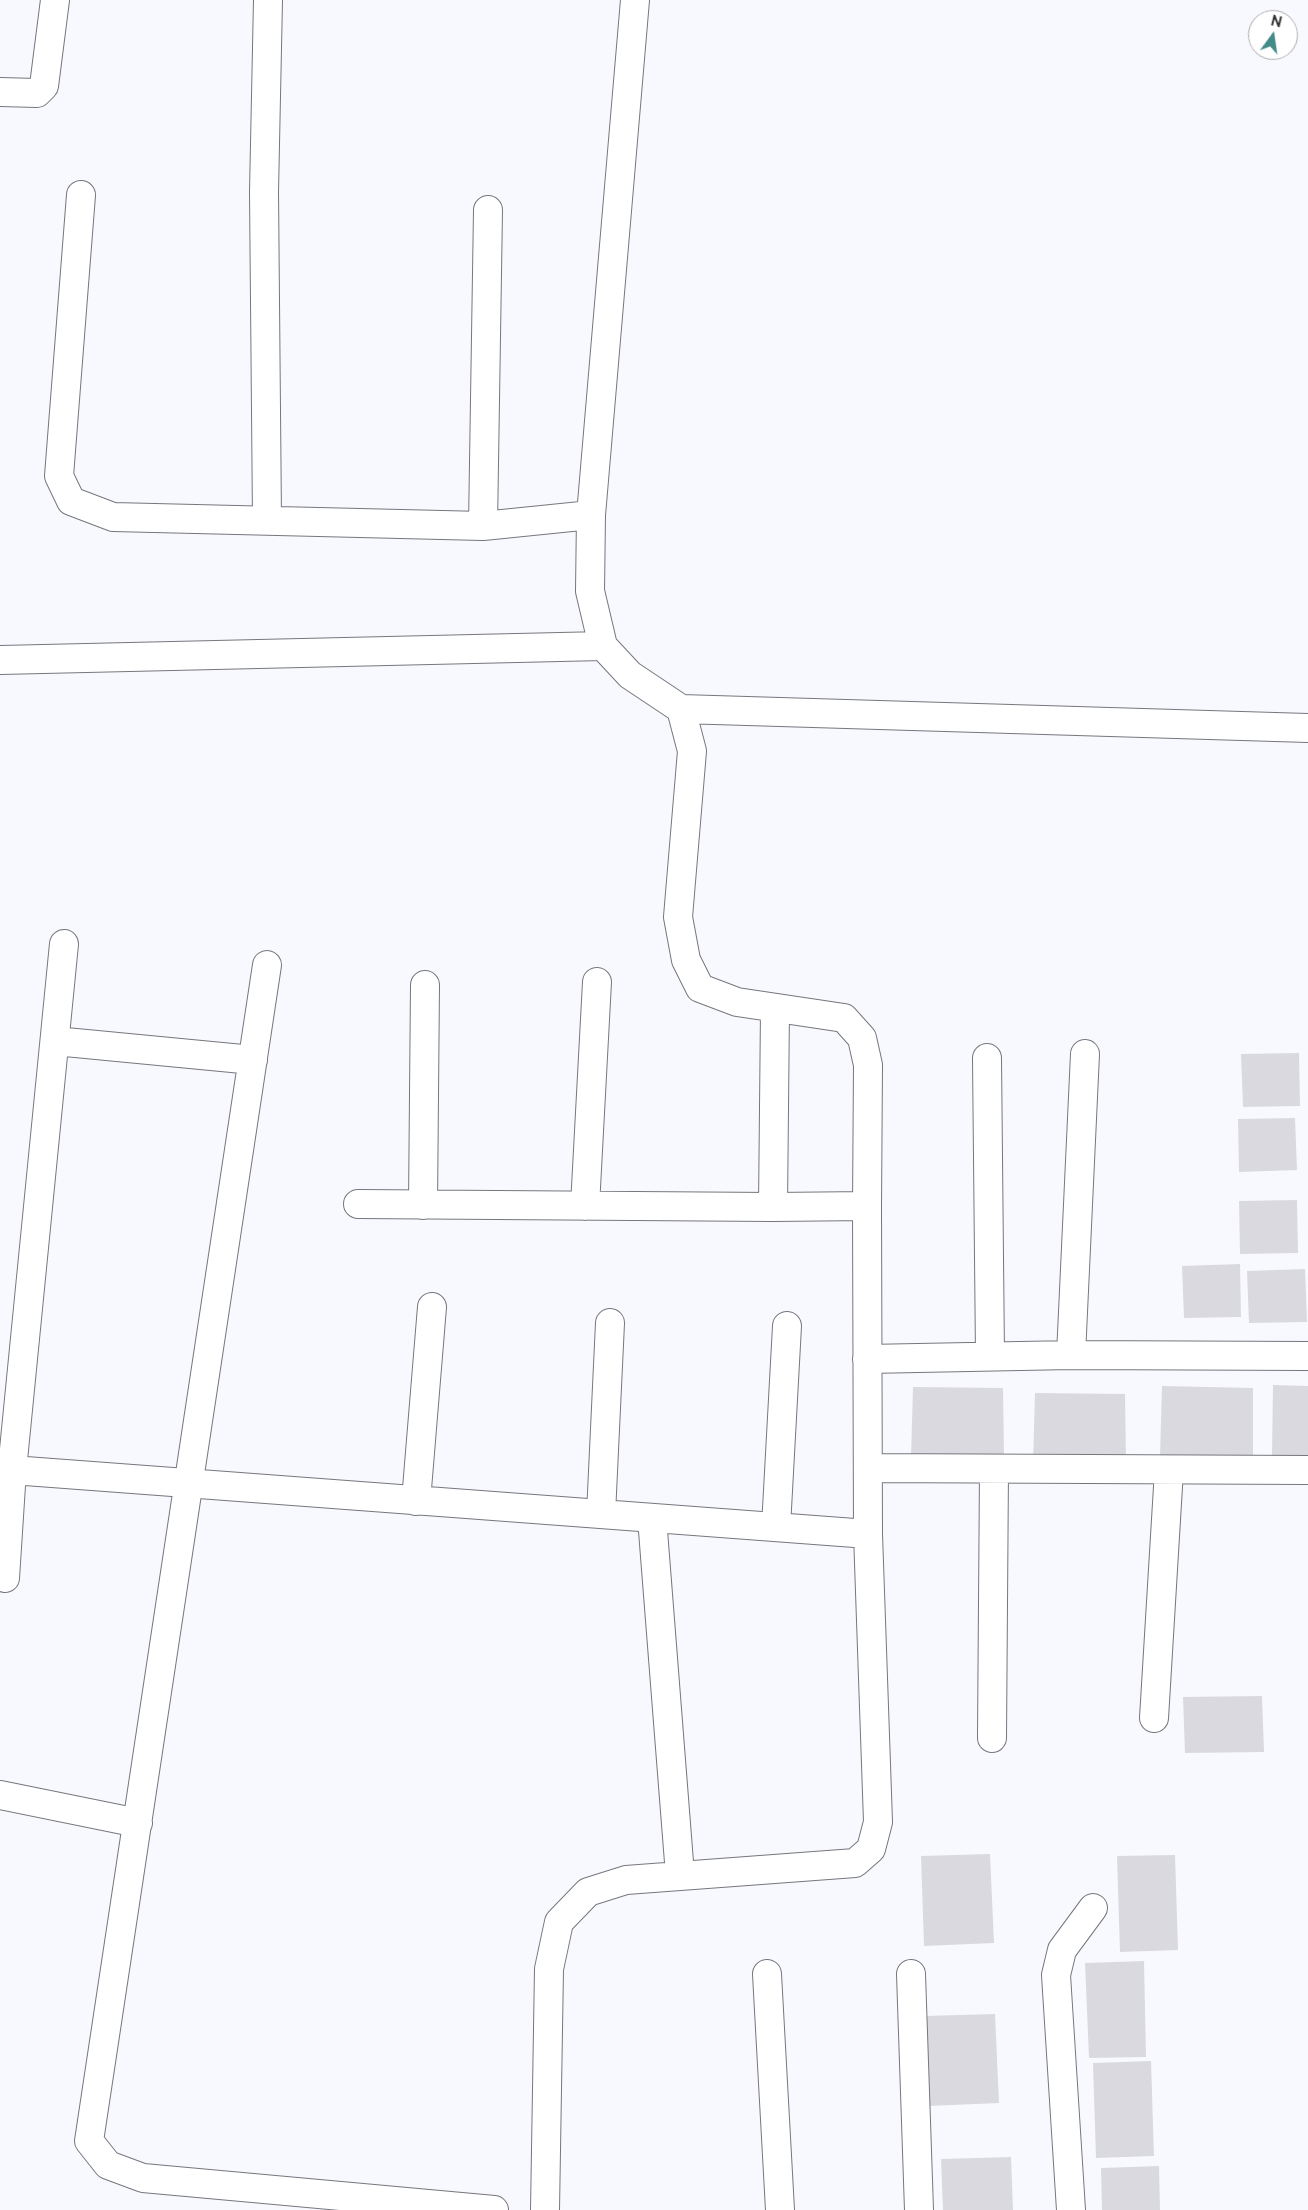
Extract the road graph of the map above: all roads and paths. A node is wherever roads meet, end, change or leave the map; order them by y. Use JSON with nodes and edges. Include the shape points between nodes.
{"nodes":[{"id":1,"x":55,"y":0,"type":"edge"},
{"id":2,"x":268,"y":0,"type":"edge"},
{"id":3,"x":635,"y":0,"type":"edge"},
{"id":4,"x":0,"y":92,"type":"edge"},
{"id":5,"x":81,"y":195,"type":"dead end"},
{"id":6,"x":488,"y":210,"type":"dead end"},
{"id":7,"x":591,"y":515,"type":"junction"},
{"id":8,"x":267,"y":520,"type":"junction"},
{"id":9,"x":483,"y":526,"type":"junction"},
{"id":10,"x":603,"y":646,"type":"junction"},
{"id":11,"x":0,"y":660,"type":"edge"},
{"id":12,"x":681,"y":708,"type":"junction"},
{"id":13,"x":1308,"y":728,"type":"edge"},
{"id":14,"x":64,"y":944,"type":"dead end"},
{"id":15,"x":267,"y":965,"type":"dead end"},
{"id":16,"x":596,"y":982,"type":"dead end"},
{"id":17,"x":425,"y":985,"type":"dead end"},
{"id":18,"x":775,"y":1008,"type":"junction"},
{"id":19,"x":55,"y":1041,"type":"junction"},
{"id":20,"x":1085,"y":1054,"type":"dead end"},
{"id":21,"x":988,"y":1058,"type":"dead end"},
{"id":22,"x":253,"y":1060,"type":"junction"},
{"id":23,"x":358,"y":1204,"type":"dead end"},
{"id":24,"x":423,"y":1205,"type":"junction"},
{"id":25,"x":585,"y":1206,"type":"junction"},
{"id":26,"x":867,"y":1206,"type":"junction"},
{"id":27,"x":773,"y":1207,"type":"junction"},
{"id":28,"x":432,"y":1307,"type":"dead end"},
{"id":29,"x":610,"y":1323,"type":"dead end"},
{"id":30,"x":787,"y":1326,"type":"dead end"},
{"id":31,"x":1071,"y":1355,"type":"junction"},
{"id":32,"x":990,"y":1356,"type":"junction"},
{"id":33,"x":1308,"y":1356,"type":"edge"},
{"id":34,"x":868,"y":1359,"type":"junction"},
{"id":35,"x":868,"y":1468,"type":"junction"},
{"id":36,"x":994,"y":1469,"type":"junction"},
{"id":37,"x":12,"y":1470,"type":"junction"},
{"id":38,"x":1169,"y":1470,"type":"junction"},
{"id":39,"x":1308,"y":1470,"type":"edge"},
{"id":40,"x":189,"y":1485,"type":"junction"},
{"id":41,"x":416,"y":1501,"type":"junction"},
{"id":42,"x":601,"y":1514,"type":"junction"},
{"id":43,"x":652,"y":1518,"type":"junction"},
{"id":44,"x":776,"y":1527,"type":"junction"},
{"id":45,"x":868,"y":1534,"type":"junction"},
{"id":46,"x":5,"y":1578,"type":"dead end"},
{"id":47,"x":1154,"y":1718,"type":"dead end"},
{"id":48,"x":992,"y":1738,"type":"dead end"},
{"id":49,"x":0,"y":1795,"type":"edge"},
{"id":50,"x":138,"y":1823,"type":"junction"},
{"id":51,"x":680,"y":1876,"type":"junction"},
{"id":52,"x":1094,"y":1908,"type":"dead end"},
{"id":53,"x":767,"y":1974,"type":"dead end"},
{"id":54,"x":912,"y":1974,"type":"dead end"},
{"id":55,"x":494,"y":2210,"type":"edge"},
{"id":56,"x":545,"y":2210,"type":"edge"},
{"id":57,"x":780,"y":2210,"type":"edge"},
{"id":58,"x":919,"y":2210,"type":"edge"},
{"id":59,"x":1071,"y":2210,"type":"edge"}],
"edges":[{"from":1,"to":4,"type":"street","via":[[44,86],[37,93]]},
{"from":2,"to":8,"type":"street","via":[[264,192]]},
{"from":3,"to":7,"type":"street"},
{"from":5,"to":8,"type":"street","via":[[59,476],[71,501],[113,517]]},
{"from":6,"to":9,"type":"street"},
{"from":7,"to":9,"type":"street"},
{"from":7,"to":10,"type":"street","via":[[590,591]]},
{"from":8,"to":9,"type":"street"},
{"from":10,"to":11,"type":"street"},
{"from":10,"to":12,"type":"street","via":[[630,675]]},
{"from":12,"to":13,"type":"street"},
{"from":12,"to":18,"type":"street","via":[[692,751],[678,917],[686,960],[700,988],[736,1002]]},
{"from":14,"to":19,"type":"street"},
{"from":15,"to":22,"type":"street"},
{"from":16,"to":25,"type":"street"},
{"from":17,"to":24,"type":"street"},
{"from":18,"to":26,"type":"street","via":[[844,1018],[862,1038],[868,1065]]},
{"from":18,"to":27,"type":"street"},
{"from":19,"to":22,"type":"street"},
{"from":19,"to":37,"type":"street"},
{"from":20,"to":31,"type":"street"},
{"from":21,"to":32,"type":"street"},
{"from":22,"to":40,"type":"street"},
{"from":23,"to":24,"type":"street"},
{"from":24,"to":25,"type":"street"},
{"from":25,"to":27,"type":"street"},
{"from":26,"to":27,"type":"street"},
{"from":26,"to":34,"type":"street"},
{"from":28,"to":41,"type":"street"},
{"from":29,"to":42,"type":"street"},
{"from":30,"to":44,"type":"street"},
{"from":31,"to":32,"type":"street"},
{"from":31,"to":33,"type":"street"},
{"from":32,"to":34,"type":"street"},
{"from":34,"to":35,"type":"street"},
{"from":35,"to":36,"type":"street"},
{"from":35,"to":45,"type":"street"},
{"from":36,"to":38,"type":"street"},
{"from":36,"to":48,"type":"street"},
{"from":37,"to":40,"type":"street"},
{"from":37,"to":46,"type":"street"},
{"from":38,"to":39,"type":"street"},
{"from":38,"to":47,"type":"street"},
{"from":40,"to":41,"type":"street"},
{"from":40,"to":50,"type":"street"},
{"from":41,"to":42,"type":"street"},
{"from":42,"to":43,"type":"street"},
{"from":43,"to":44,"type":"street"},
{"from":43,"to":51,"type":"street"},
{"from":44,"to":45,"type":"street"},
{"from":45,"to":51,"type":"street","via":[[878,1822],[871,1849],[855,1863]]},
{"from":49,"to":50,"type":"street"},
{"from":50,"to":55,"type":"street","via":[[89,2141],[108,2166],[143,2178]]},
{"from":51,"to":56,"type":"street","via":[[626,1880],[588,1892],[559,1922],[549,1969]]},
{"from":52,"to":59,"type":"street","via":[[1062,1950],[1056,1975]]},
{"from":53,"to":57,"type":"street"},
{"from":54,"to":58,"type":"street"}]}
